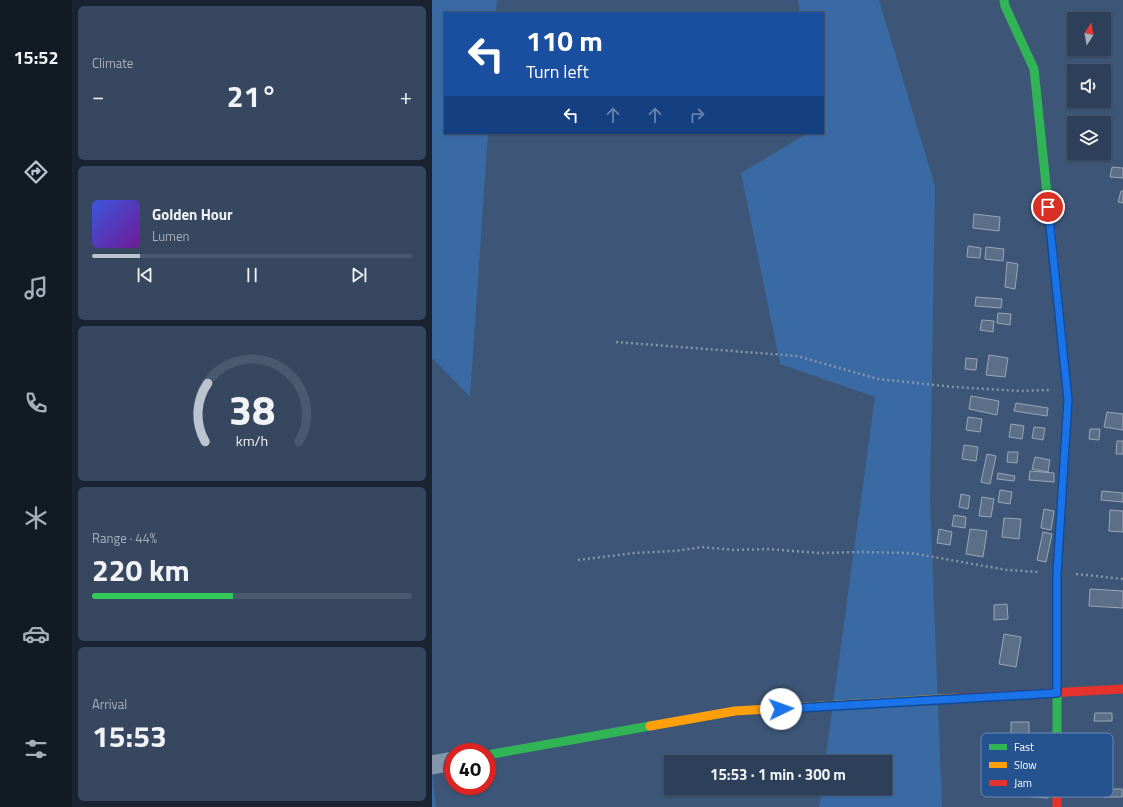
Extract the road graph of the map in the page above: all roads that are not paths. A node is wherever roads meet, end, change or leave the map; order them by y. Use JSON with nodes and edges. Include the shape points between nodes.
{"nodes":[{"id":1,"x":1004,"y":0,"type":"edge"},
{"id":2,"x":1123,"y":690,"type":"edge"},
{"id":3,"x":1057,"y":693,"type":"junction"},
{"id":4,"x":1057,"y":733,"type":"edge"},
{"id":5,"x":496,"y":753,"type":"edge"},
{"id":6,"x":444,"y":763,"type":"edge"},
{"id":7,"x":432,"y":765,"type":"edge"}],
"edges":[{"from":1,"to":3,"type":"street","via":[[1034,69],[1068,390],[1057,573]]},
{"from":2,"to":3,"type":"street"},
{"from":3,"to":4,"type":"street"},
{"from":3,"to":5,"type":"street","via":[[735,711]]},
{"from":6,"to":7,"type":"street"}]}
